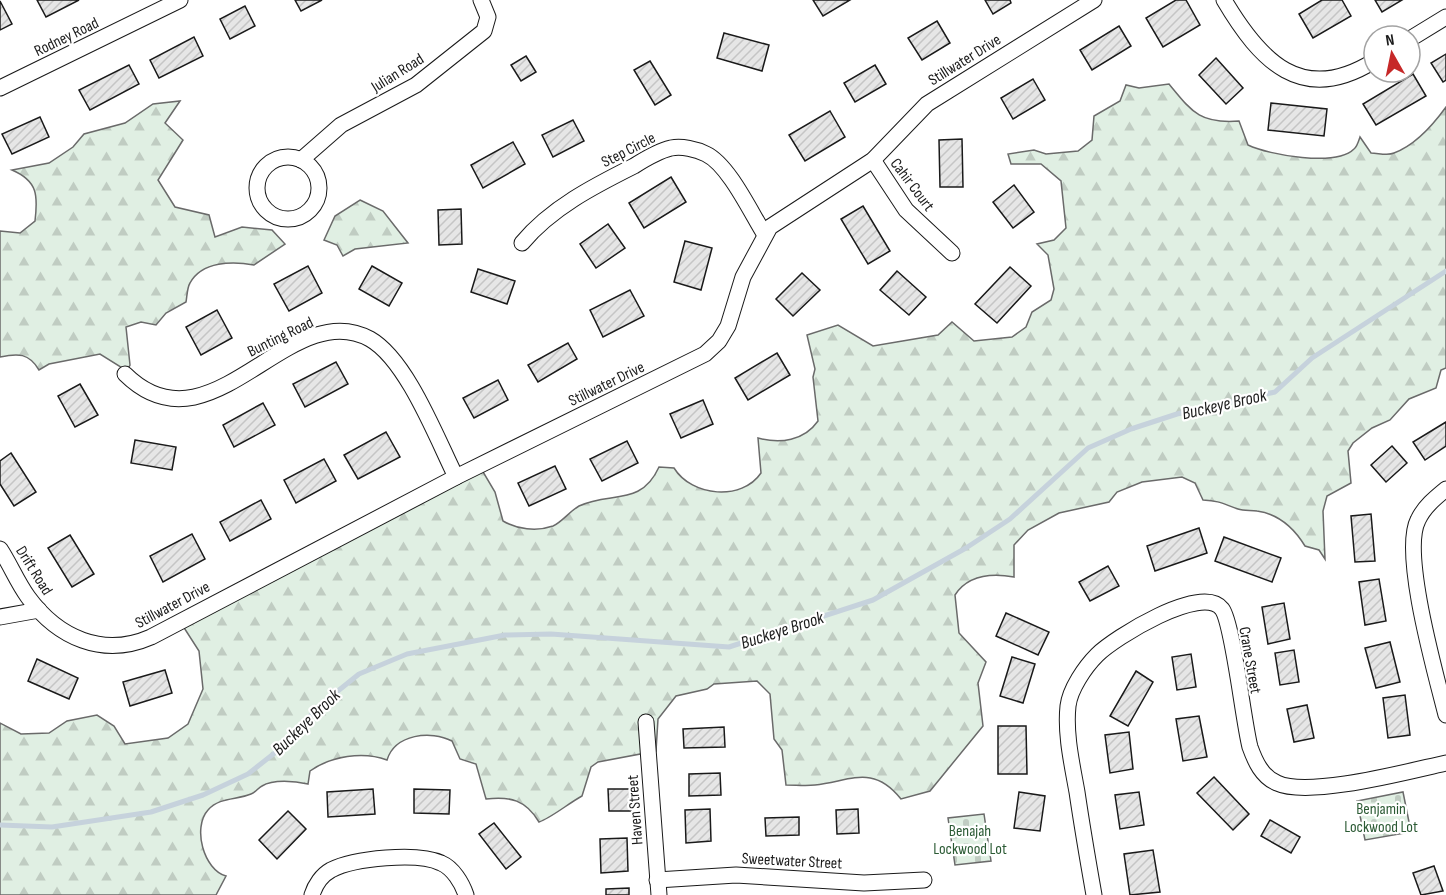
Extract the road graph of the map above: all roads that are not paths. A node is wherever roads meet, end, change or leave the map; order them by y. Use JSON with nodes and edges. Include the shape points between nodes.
{"nodes":[{"id":1,"x":180,"y":0,"type":"edge"},
{"id":2,"x":481,"y":0,"type":"edge"},
{"id":3,"x":1094,"y":0,"type":"edge"},
{"id":4,"x":1224,"y":0,"type":"edge"},
{"id":5,"x":1066,"y":7,"type":"edge"},
{"id":6,"x":1446,"y":17,"type":"edge"},
{"id":7,"x":1422,"y":32,"type":"edge"},
{"id":8,"x":1362,"y":68,"type":"edge"},
{"id":9,"x":0,"y":88,"type":"edge"},
{"id":10,"x":301,"y":160,"type":"junction"},
{"id":11,"x":873,"y":160,"type":"junction"},
{"id":12,"x":765,"y":235,"type":"junction"},
{"id":13,"x":522,"y":243,"type":"dead end"},
{"id":14,"x":952,"y":253,"type":"dead end"},
{"id":15,"x":125,"y":374,"type":"dead end"},
{"id":16,"x":456,"y":477,"type":"junction"},
{"id":17,"x":1446,"y":489,"type":"edge"},
{"id":18,"x":0,"y":549,"type":"edge"},
{"id":19,"x":39,"y":610,"type":"junction"},
{"id":20,"x":0,"y":617,"type":"edge"},
{"id":21,"x":1446,"y":715,"type":"edge"},
{"id":22,"x":646,"y":722,"type":"dead end"},
{"id":23,"x":1446,"y":763,"type":"edge"},
{"id":24,"x":924,"y":880,"type":"dead end"},
{"id":25,"x":658,"y":888,"type":"edge"},
{"id":26,"x":865,"y":889,"type":"edge"},
{"id":27,"x":312,"y":895,"type":"edge"},
{"id":28,"x":466,"y":895,"type":"edge"},
{"id":29,"x":1094,"y":895,"type":"edge"}],
"edges":[{"from":1,"to":9,"type":"street","name":"Rodney Road"},
{"from":2,"to":10,"type":"street","name":"Julian Road","via":[[488,17],[484,31],[416,85],[341,125]]},
{"from":3,"to":5,"type":"street","name":"Stillwater Drive"},
{"from":4,"to":8,"type":"street","via":[[1259,51],[1294,75],[1340,76]]},
{"from":5,"to":11,"type":"street","name":"Stillwater Drive","via":[[927,104]]},
{"from":6,"to":7,"type":"street"},
{"from":10,"to":10,"type":"street","via":[[316,175],[318,195],[307,212],[288,219],[277,217],[262,205],[258,196],[259,176],[282,158]]},
{"from":11,"to":12,"type":"street","name":"Stillwater Drive","via":[[788,213]]},
{"from":11,"to":14,"type":"street","name":"Cahir Court","via":[[906,210]]},
{"from":12,"to":13,"type":"street","name":"Step Circle","via":[[719,164],[707,154],[672,148],[564,204]]},
{"from":12,"to":16,"type":"street","name":"Stillwater Drive","via":[[743,276],[728,326],[705,354]]},
{"from":15,"to":16,"type":"street","name":"Bunting Road","via":[[153,395],[185,399],[213,391],[294,345],[331,331],[350,331],[371,339],[400,367]]},
{"from":16,"to":19,"type":"street","name":"Stillwater Drive","via":[[140,642],[118,647],[91,644],[71,635]]},
{"from":17,"to":21,"type":"street","via":[[1417,521],[1412,548]]},
{"from":18,"to":19,"type":"street","name":"Drift Road"},
{"from":19,"to":20,"type":"street"},
{"from":22,"to":25,"type":"street","name":"Haven Street"},
{"from":23,"to":29,"type":"street","name":"Crane Street","via":[[1319,786],[1276,783],[1257,764],[1250,747],[1222,609],[1212,602],[1201,602],[1152,618],[1097,655],[1080,676],[1068,704],[1072,767]]},
{"from":24,"to":26,"type":"street","name":"Sweetwater Street"},
{"from":25,"to":26,"type":"street","name":"Sweetwater Street","via":[[736,875]]},
{"from":27,"to":28,"type":"street","via":[[329,871],[348,864],[421,859],[441,863],[461,882]]}]}
